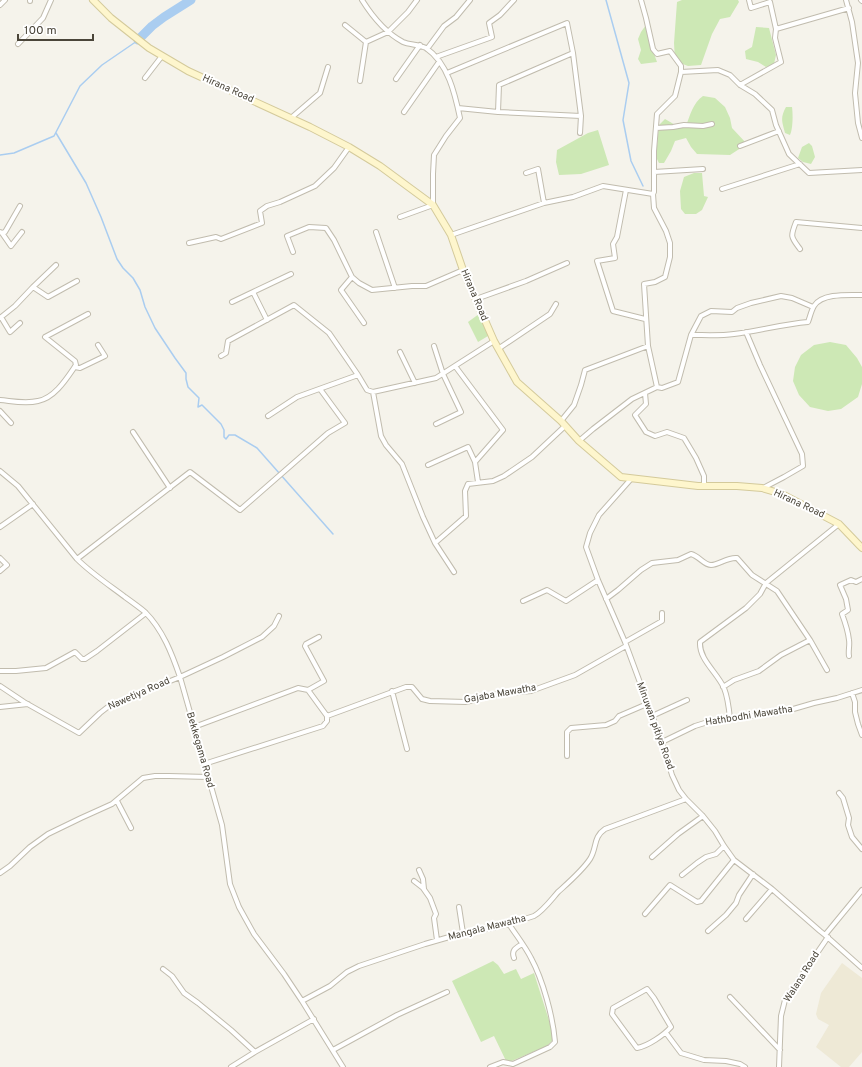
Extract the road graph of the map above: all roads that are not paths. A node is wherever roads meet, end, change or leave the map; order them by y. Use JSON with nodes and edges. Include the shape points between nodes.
{"nodes":[{"id":1,"x":5,"y":0,"type":"edge"},
{"id":2,"x":51,"y":0,"type":"edge"},
{"id":3,"x":93,"y":0,"type":"edge"},
{"id":4,"x":362,"y":0,"type":"edge"},
{"id":5,"x":417,"y":0,"type":"edge"},
{"id":6,"x":470,"y":0,"type":"edge"},
{"id":7,"x":514,"y":0,"type":"edge"},
{"id":8,"x":641,"y":0,"type":"edge"},
{"id":9,"x":749,"y":0,"type":"edge"},
{"id":10,"x":846,"y":0,"type":"edge"},
{"id":11,"x":0,"y":5,"type":"edge"},
{"id":12,"x":848,"y":8,"type":"junction"},
{"id":13,"x":346,"y":25,"type":"dead end"},
{"id":14,"x":776,"y":29,"type":"junction"},
{"id":15,"x":388,"y":32,"type":"junction"},
{"id":16,"x":366,"y":42,"type":"junction"},
{"id":17,"x":18,"y":44,"type":"dead end"},
{"id":18,"x":420,"y":45,"type":"junction"},
{"id":19,"x":427,"y":49,"type":"junction"},
{"id":20,"x":573,"y":53,"type":"junction"},
{"id":21,"x":162,"y":56,"type":"junction"},
{"id":22,"x":436,"y":57,"type":"junction"},
{"id":23,"x":439,"y":62,"type":"junction"},
{"id":24,"x":860,"y":64,"type":"edge"},
{"id":25,"x":328,"y":67,"type":"dead end"},
{"id":26,"x":681,"y":72,"type":"junction"},
{"id":27,"x":448,"y":73,"type":"junction"},
{"id":28,"x":145,"y":78,"type":"dead end"},
{"id":29,"x":396,"y":79,"type":"dead end"},
{"id":30,"x":360,"y":82,"type":"dead end"},
{"id":31,"x":740,"y":85,"type":"junction"},
{"id":32,"x":458,"y":108,"type":"junction"},
{"id":33,"x":404,"y":112,"type":"dead end"},
{"id":34,"x":498,"y":112,"type":"junction"},
{"id":35,"x":581,"y":116,"type":"junction"},
{"id":36,"x":291,"y":118,"type":"junction"},
{"id":37,"x":712,"y":124,"type":"dead end"},
{"id":38,"x":656,"y":128,"type":"junction"},
{"id":39,"x":779,"y":131,"type":"junction"},
{"id":40,"x":580,"y":133,"type":"dead end"},
{"id":41,"x":862,"y":138,"type":"edge"},
{"id":42,"x":740,"y":146,"type":"dead end"},
{"id":43,"x":349,"y":147,"type":"junction"},
{"id":44,"x":800,"y":164,"type":"junction"},
{"id":45,"x":703,"y":169,"type":"dead end"},
{"id":46,"x":862,"y":170,"type":"edge"},
{"id":47,"x":654,"y":172,"type":"junction"},
{"id":48,"x":526,"y":173,"type":"dead end"},
{"id":49,"x":722,"y":189,"type":"dead end"},
{"id":50,"x":626,"y":190,"type":"junction"},
{"id":51,"x":653,"y":194,"type":"junction"},
{"id":52,"x":544,"y":203,"type":"junction"},
{"id":53,"x":433,"y":204,"type":"junction"},
{"id":54,"x":20,"y":206,"type":"dead end"},
{"id":55,"x":400,"y":217,"type":"dead end"},
{"id":56,"x":862,"y":228,"type":"edge"},
{"id":57,"x":22,"y":232,"type":"dead end"},
{"id":58,"x":376,"y":232,"type":"dead end"},
{"id":59,"x":1,"y":233,"type":"edge"},
{"id":60,"x":451,"y":235,"type":"junction"},
{"id":61,"x":189,"y":243,"type":"dead end"},
{"id":62,"x":800,"y":249,"type":"dead end"},
{"id":63,"x":293,"y":252,"type":"dead end"},
{"id":64,"x":567,"y":263,"type":"dead end"},
{"id":65,"x":56,"y":265,"type":"dead end"},
{"id":66,"x":463,"y":270,"type":"junction"},
{"id":67,"x":291,"y":274,"type":"dead end"},
{"id":68,"x":352,"y":278,"type":"junction"},
{"id":69,"x":77,"y":281,"type":"dead end"},
{"id":70,"x":33,"y":286,"type":"junction"},
{"id":71,"x":395,"y":288,"type":"junction"},
{"id":72,"x":253,"y":292,"type":"junction"},
{"id":73,"x":862,"y":295,"type":"edge"},
{"id":74,"x":476,"y":299,"type":"junction"},
{"id":75,"x":232,"y":302,"type":"dead end"},
{"id":76,"x":556,"y":304,"type":"dead end"},
{"id":77,"x":814,"y":307,"type":"junction"},
{"id":78,"x":88,"y":314,"type":"dead end"},
{"id":79,"x":1,"y":318,"type":"edge"},
{"id":80,"x":645,"y":319,"type":"junction"},
{"id":81,"x":267,"y":320,"type":"junction"},
{"id":82,"x":20,"y":323,"type":"dead end"},
{"id":83,"x":364,"y":323,"type":"dead end"},
{"id":84,"x":746,"y":332,"type":"junction"},
{"id":85,"x":691,"y":335,"type":"junction"},
{"id":86,"x":494,"y":341,"type":"junction"},
{"id":87,"x":98,"y":345,"type":"dead end"},
{"id":88,"x":434,"y":346,"type":"dead end"},
{"id":89,"x":648,"y":346,"type":"junction"},
{"id":90,"x":498,"y":349,"type":"junction"},
{"id":91,"x":400,"y":352,"type":"dead end"},
{"id":92,"x":221,"y":356,"type":"dead end"},
{"id":93,"x":455,"y":366,"type":"junction"},
{"id":94,"x":74,"y":367,"type":"junction"},
{"id":95,"x":443,"y":374,"type":"junction"},
{"id":96,"x":358,"y":375,"type":"junction"},
{"id":97,"x":415,"y":383,"type":"junction"},
{"id":98,"x":658,"y":387,"type":"junction"},
{"id":99,"x":320,"y":388,"type":"junction"},
{"id":100,"x":373,"y":392,"type":"junction"},
{"id":101,"x":645,"y":393,"type":"junction"},
{"id":102,"x":0,"y":400,"type":"edge"},
{"id":103,"x":0,"y":412,"type":"edge"},
{"id":104,"x":268,"y":416,"type":"dead end"},
{"id":105,"x":11,"y":423,"type":"dead end"},
{"id":106,"x":563,"y":423,"type":"junction"},
{"id":107,"x":436,"y":424,"type":"dead end"},
{"id":108,"x":133,"y":432,"type":"dead end"},
{"id":109,"x":579,"y":441,"type":"junction"},
{"id":110,"x":475,"y":462,"type":"junction"},
{"id":111,"x":428,"y":465,"type":"dead end"},
{"id":112,"x":1,"y":473,"type":"edge"},
{"id":113,"x":631,"y":478,"type":"junction"},
{"id":114,"x":478,"y":482,"type":"junction"},
{"id":115,"x":704,"y":486,"type":"junction"},
{"id":116,"x":170,"y":488,"type":"junction"},
{"id":117,"x":762,"y":488,"type":"junction"},
{"id":118,"x":33,"y":504,"type":"junction"},
{"id":119,"x":839,"y":524,"type":"junction"},
{"id":120,"x":0,"y":527,"type":"edge"},
{"id":121,"x":435,"y":543,"type":"junction"},
{"id":122,"x":862,"y":548,"type":"edge"},
{"id":123,"x":0,"y":558,"type":"edge"},
{"id":124,"x":77,"y":559,"type":"junction"},
{"id":125,"x":0,"y":571,"type":"edge"},
{"id":126,"x":454,"y":572,"type":"dead end"},
{"id":127,"x":862,"y":579,"type":"edge"},
{"id":128,"x":598,"y":580,"type":"junction"},
{"id":129,"x":766,"y":583,"type":"junction"},
{"id":130,"x":606,"y":599,"type":"junction"},
{"id":131,"x":523,"y":601,"type":"dead end"},
{"id":132,"x":146,"y":613,"type":"junction"},
{"id":133,"x":662,"y":613,"type":"dead end"},
{"id":134,"x":279,"y":616,"type":"dead end"},
{"id":135,"x":319,"y":637,"type":"dead end"},
{"id":136,"x":810,"y":640,"type":"junction"},
{"id":137,"x":625,"y":644,"type":"junction"},
{"id":138,"x":849,"y":656,"type":"dead end"},
{"id":139,"x":827,"y":670,"type":"dead end"},
{"id":140,"x":0,"y":671,"type":"edge"},
{"id":141,"x":180,"y":677,"type":"junction"},
{"id":142,"x":0,"y":686,"type":"edge"},
{"id":143,"x":723,"y":687,"type":"junction"},
{"id":144,"x":308,"y":690,"type":"junction"},
{"id":145,"x":862,"y":690,"type":"edge"},
{"id":146,"x":392,"y":691,"type":"junction"},
{"id":147,"x":852,"y":693,"type":"junction"},
{"id":148,"x":687,"y":700,"type":"dead end"},
{"id":149,"x":28,"y":704,"type":"junction"},
{"id":150,"x":647,"y":704,"type":"junction"},
{"id":151,"x":0,"y":708,"type":"edge"},
{"id":152,"x":327,"y":716,"type":"junction"},
{"id":153,"x":652,"y":716,"type":"junction"},
{"id":154,"x":730,"y":719,"type":"junction"},
{"id":155,"x":194,"y":727,"type":"junction"},
{"id":156,"x":862,"y":735,"type":"edge"},
{"id":157,"x":662,"y":742,"type":"junction"},
{"id":158,"x":407,"y":749,"type":"dead end"},
{"id":159,"x":567,"y":756,"type":"dead end"},
{"id":160,"x":204,"y":764,"type":"junction"},
{"id":161,"x":208,"y":777,"type":"junction"},
{"id":162,"x":839,"y":793,"type":"dead end"},
{"id":163,"x":686,"y":799,"type":"junction"},
{"id":164,"x":117,"y":801,"type":"junction"},
{"id":165,"x":703,"y":816,"type":"junction"},
{"id":166,"x":131,"y":828,"type":"dead end"},
{"id":167,"x":724,"y":846,"type":"junction"},
{"id":168,"x":862,"y":848,"type":"edge"},
{"id":169,"x":652,"y":857,"type":"dead end"},
{"id":170,"x":734,"y":860,"type":"junction"},
{"id":171,"x":420,"y":870,"type":"dead end"},
{"id":172,"x":0,"y":873,"type":"edge"},
{"id":173,"x":754,"y":874,"type":"junction"},
{"id":174,"x":682,"y":875,"type":"dead end"},
{"id":175,"x":414,"y":882,"type":"dead end"},
{"id":176,"x":424,"y":889,"type":"junction"},
{"id":177,"x":772,"y":889,"type":"junction"},
{"id":178,"x":862,"y":890,"type":"edge"},
{"id":179,"x":459,"y":907,"type":"dead end"},
{"id":180,"x":645,"y":914,"type":"dead end"},
{"id":181,"x":746,"y":918,"type":"dead end"},
{"id":182,"x":509,"y":924,"type":"junction"},
{"id":183,"x":708,"y":931,"type":"dead end"},
{"id":184,"x":463,"y":933,"type":"junction"},
{"id":185,"x":827,"y":936,"type":"junction"},
{"id":186,"x":437,"y":940,"type":"junction"},
{"id":187,"x":522,"y":944,"type":"junction"},
{"id":188,"x":514,"y":958,"type":"dead end"},
{"id":189,"x":862,"y":968,"type":"edge"},
{"id":190,"x":163,"y":969,"type":"dead end"},
{"id":191,"x":447,"y":992,"type":"dead end"},
{"id":192,"x":730,"y":997,"type":"dead end"},
{"id":193,"x":302,"y":1001,"type":"junction"},
{"id":194,"x":314,"y":1019,"type":"junction"},
{"id":195,"x":666,"y":1033,"type":"junction"},
{"id":196,"x":333,"y":1050,"type":"junction"},
{"id":197,"x":780,"y":1050,"type":"junction"},
{"id":198,"x":255,"y":1052,"type":"junction"},
{"id":199,"x":231,"y":1067,"type":"edge"},
{"id":200,"x":343,"y":1067,"type":"edge"},
{"id":201,"x":490,"y":1067,"type":"edge"},
{"id":202,"x":745,"y":1067,"type":"edge"},
{"id":203,"x":779,"y":1067,"type":"edge"}],
"edges":[{"from":1,"to":11,"type":"street"},
{"from":2,"to":17,"type":"street","via":[[43,18]]},
{"from":3,"to":21,"type":"street","name":"Hirana Road","via":[[110,18]]},
{"from":4,"to":15,"type":"street"},
{"from":5,"to":15,"type":"street"},
{"from":6,"to":19,"type":"street","via":[[456,17],[444,26]]},
{"from":7,"to":22,"type":"street","via":[[490,23],[492,37]]},
{"from":8,"to":26,"type":"street","via":[[653,49],[657,54],[670,51],[681,66]]},
{"from":9,"to":14,"type":"street","via":[[751,8],[770,2]]},
{"from":10,"to":12,"type":"street"},
{"from":12,"to":14,"type":"street"},
{"from":12,"to":24,"type":"street"},
{"from":13,"to":16,"type":"street"},
{"from":14,"to":31,"type":"street","via":[[775,38],[781,62]]},
{"from":15,"to":16,"type":"street"},
{"from":15,"to":18,"type":"street","via":[[404,42]]},
{"from":16,"to":30,"type":"street"},
{"from":18,"to":19,"type":"street"},
{"from":18,"to":29,"type":"street"},
{"from":19,"to":22,"type":"street"},
{"from":20,"to":27,"type":"street","via":[[567,23]]},
{"from":20,"to":34,"type":"street","via":[[499,85]]},
{"from":20,"to":35,"type":"street"},
{"from":21,"to":28,"type":"street"},
{"from":21,"to":36,"type":"street","name":"Hirana Road","via":[[188,71]]},
{"from":22,"to":23,"type":"street"},
{"from":23,"to":27,"type":"street"},
{"from":23,"to":33,"type":"street"},
{"from":24,"to":41,"type":"street","via":[[855,92]]},
{"from":25,"to":36,"type":"street","via":[[320,93]]},
{"from":26,"to":31,"type":"street","via":[[718,70],[730,75]]},
{"from":26,"to":38,"type":"street","via":[[675,96],[657,114]]},
{"from":27,"to":32,"type":"street"},
{"from":31,"to":39,"type":"street","via":[[755,94],[772,110]]},
{"from":32,"to":34,"type":"street"},
{"from":32,"to":53,"type":"street","via":[[460,118],[434,155]]},
{"from":34,"to":35,"type":"street"},
{"from":35,"to":40,"type":"street"},
{"from":36,"to":43,"type":"street","name":"Hirana Road"},
{"from":37,"to":38,"type":"street"},
{"from":38,"to":47,"type":"street"},
{"from":39,"to":42,"type":"street"},
{"from":39,"to":44,"type":"street","via":[[789,154]]},
{"from":43,"to":53,"type":"street","name":"Hirana Road"},
{"from":43,"to":61,"type":"street","via":[[334,168],[315,186],[260,211],[262,223],[221,239],[216,237]]},
{"from":44,"to":46,"type":"street","via":[[809,173]]},
{"from":44,"to":49,"type":"street"},
{"from":45,"to":47,"type":"street"},
{"from":47,"to":51,"type":"street"},
{"from":48,"to":52,"type":"street","via":[[538,169]]},
{"from":50,"to":51,"type":"street"},
{"from":50,"to":52,"type":"street","via":[[603,186],[573,197]]},
{"from":50,"to":80,"type":"street","via":[[617,236],[613,244],[615,258],[597,261],[613,311]]},
{"from":51,"to":80,"type":"street","via":[[654,208],[670,243],[670,257],[665,277],[644,284]]},
{"from":52,"to":60,"type":"street"},
{"from":53,"to":55,"type":"street"},
{"from":53,"to":60,"type":"street","name":"Hirana Road"},
{"from":54,"to":59,"type":"street","via":[[5,232]]},
{"from":56,"to":62,"type":"street","via":[[796,222],[792,237]]},
{"from":57,"to":59,"type":"street","via":[[11,246]]},
{"from":58,"to":71,"type":"street"},
{"from":60,"to":66,"type":"street","name":"Hirana Road"},
{"from":63,"to":68,"type":"street","via":[[287,236],[309,227],[326,228]]},
{"from":64,"to":74,"type":"street"},
{"from":65,"to":70,"type":"street"},
{"from":66,"to":71,"type":"street","via":[[426,286]]},
{"from":66,"to":74,"type":"street","name":"Hirana Road"},
{"from":67,"to":72,"type":"street"},
{"from":68,"to":71,"type":"street","via":[[372,290]]},
{"from":68,"to":83,"type":"street","via":[[341,290]]},
{"from":69,"to":70,"type":"street","via":[[48,297]]},
{"from":70,"to":79,"type":"street"},
{"from":72,"to":75,"type":"street"},
{"from":72,"to":81,"type":"street"},
{"from":73,"to":77,"type":"street","via":[[825,297]]},
{"from":74,"to":86,"type":"street","name":"Hirana Road"},
{"from":76,"to":90,"type":"street","via":[[550,314]]},
{"from":77,"to":84,"type":"street","via":[[808,322]]},
{"from":77,"to":85,"type":"street","via":[[781,296],[737,308],[732,312],[711,311],[701,316]]},
{"from":78,"to":94,"type":"street","via":[[45,336],[75,361]]},
{"from":79,"to":82,"type":"street","via":[[10,332]]},
{"from":80,"to":89,"type":"street"},
{"from":81,"to":92,"type":"street","via":[[228,341],[226,353]]},
{"from":81,"to":96,"type":"street","via":[[294,305],[329,333]]},
{"from":84,"to":85,"type":"street","via":[[734,335]]},
{"from":84,"to":117,"type":"street","via":[[802,454],[802,466]]},
{"from":85,"to":98,"type":"street","via":[[678,382]]},
{"from":86,"to":90,"type":"street","name":"Hirana Road"},
{"from":86,"to":93,"type":"street"},
{"from":87,"to":94,"type":"street","via":[[105,356],[80,368]]},
{"from":88,"to":95,"type":"street"},
{"from":89,"to":98,"type":"street"},
{"from":89,"to":106,"type":"street","via":[[585,370],[574,405]]},
{"from":90,"to":106,"type":"street","name":"Hirana Road","via":[[517,382]]},
{"from":91,"to":97,"type":"street"},
{"from":93,"to":95,"type":"street"},
{"from":93,"to":110,"type":"street","via":[[503,430]]},
{"from":94,"to":102,"type":"street","via":[[64,383],[44,399],[22,402]]},
{"from":95,"to":97,"type":"street"},
{"from":95,"to":107,"type":"street","via":[[461,412]]},
{"from":96,"to":99,"type":"street"},
{"from":96,"to":100,"type":"street","via":[[367,390]]},
{"from":97,"to":100,"type":"street"},
{"from":98,"to":101,"type":"street"},
{"from":99,"to":104,"type":"street","via":[[297,397]]},
{"from":99,"to":116,"type":"street","via":[[345,423],[328,432],[240,510],[190,472]]},
{"from":100,"to":121,"type":"street","via":[[381,436],[402,464]]},
{"from":101,"to":109,"type":"street","via":[[632,399]]},
{"from":101,"to":115,"type":"street","via":[[646,404],[635,415],[646,432],[655,436],[667,432],[684,438],[704,476]]},
{"from":103,"to":105,"type":"street"},
{"from":106,"to":109,"type":"street","name":"Hirana Road"},
{"from":106,"to":114,"type":"street","via":[[532,457],[504,476],[493,481]]},
{"from":108,"to":116,"type":"street"},
{"from":109,"to":113,"type":"street","name":"Hirana Road","via":[[621,477]]},
{"from":110,"to":111,"type":"street","via":[[468,447]]},
{"from":110,"to":114,"type":"street"},
{"from":112,"to":118,"type":"street","name":"Bekkegama Road","via":[[18,486]]},
{"from":113,"to":115,"type":"street","name":"Hirana Road"},
{"from":113,"to":128,"type":"street","name":"Minuwan pitiya Road","via":[[599,514],[590,533],[586,547]]},
{"from":114,"to":121,"type":"street","via":[[468,484],[465,491],[466,516]]},
{"from":115,"to":117,"type":"street","name":"Hirana Road"},
{"from":116,"to":124,"type":"street"},
{"from":117,"to":119,"type":"street","name":"Hirana Road","via":[[782,494]]},
{"from":118,"to":120,"type":"street"},
{"from":118,"to":124,"type":"street","name":"Bekkegama Road"},
{"from":119,"to":122,"type":"street","name":"Hirana Road"},
{"from":119,"to":129,"type":"street"},
{"from":121,"to":126,"type":"street"},
{"from":123,"to":125,"type":"street","via":[[6,565]]},
{"from":124,"to":132,"type":"street","name":"Bekkegama Road"},
{"from":127,"to":138,"type":"street","via":[[840,585],[848,610],[842,614],[849,638]]},
{"from":128,"to":130,"type":"street","name":"Minuwan pitiya Road"},
{"from":128,"to":131,"type":"street","via":[[566,601],[547,590]]},
{"from":129,"to":130,"type":"street","via":[[752,575],[737,558],[733,557],[712,565],[691,554],[678,560],[652,563]]},
{"from":129,"to":136,"type":"street","via":[[776,591]]},
{"from":129,"to":143,"type":"street","via":[[760,594],[746,608],[700,642],[702,654]]},
{"from":130,"to":137,"type":"street","name":"Minuwan pitiya Road"},
{"from":132,"to":140,"type":"street","via":[[85,659],[75,652],[46,668]]},
{"from":132,"to":141,"type":"street","name":"Bekkegama Road","via":[[159,630]]},
{"from":133,"to":137,"type":"street","name":"Gajaba Mawatha","via":[[662,621]]},
{"from":134,"to":141,"type":"street","via":[[274,626],[262,637]]},
{"from":135,"to":144,"type":"street","via":[[305,646],[324,681]]},
{"from":136,"to":139,"type":"street"},
{"from":136,"to":143,"type":"street","via":[[781,655],[759,671]]},
{"from":137,"to":146,"type":"street","name":"Gajaba Mawatha","via":[[575,675],[531,691],[497,694],[466,702],[430,701],[422,699],[412,688],[406,687]]},
{"from":137,"to":150,"type":"street","name":"Minuwan pitiya Road"},
{"from":141,"to":149,"type":"street","name":"Nawetiya Road","via":[[109,706],[79,733]]},
{"from":141,"to":155,"type":"street","name":"Bekkegama Road"},
{"from":142,"to":149,"type":"street","name":"Nawetiya Road"},
{"from":143,"to":154,"type":"street"},
{"from":144,"to":152,"type":"street"},
{"from":144,"to":155,"type":"street","via":[[298,688]]},
{"from":145,"to":147,"type":"street","name":"Hathbodhi Mawatha"},
{"from":146,"to":152,"type":"street","name":"Gajaba Mawatha"},
{"from":146,"to":158,"type":"street"},
{"from":147,"to":154,"type":"street","name":"Hathbodhi Mawatha","via":[[783,712]]},
{"from":147,"to":156,"type":"street"},
{"from":148,"to":153,"type":"street"},
{"from":149,"to":151,"type":"street"},
{"from":150,"to":153,"type":"street","name":"Minuwan pitiya Road"},
{"from":150,"to":159,"type":"street","via":[[619,716],[606,725],[571,728],[567,732]]},
{"from":152,"to":160,"type":"street","name":"Gajaba Mawatha","via":[[323,726]]},
{"from":153,"to":157,"type":"street","name":"Minuwan pitiya Road"},
{"from":154,"to":157,"type":"street","name":"Hathbodhi Mawatha","via":[[695,726]]},
{"from":155,"to":160,"type":"street","name":"Bekkegama Road"},
{"from":157,"to":163,"type":"street","name":"Minuwan pitiya Road","via":[[672,775]]},
{"from":160,"to":161,"type":"street","name":"Bekkegama Road"},
{"from":161,"to":164,"type":"street","via":[[143,778]]},
{"from":161,"to":193,"type":"street","name":"Bekkegama Road","via":[[222,825],[230,884],[239,907],[254,934]]},
{"from":162,"to":168,"type":"street","via":[[843,798],[852,836]]},
{"from":163,"to":165,"type":"street","name":"Minuwan pitiya Road"},
{"from":163,"to":182,"type":"street","name":"Mangala Mawatha","via":[[600,832],[591,858],[538,914]]},
{"from":164,"to":166,"type":"street"},
{"from":164,"to":172,"type":"street","via":[[48,834]]},
{"from":165,"to":167,"type":"street","name":"Minuwan pitiya Road"},
{"from":165,"to":169,"type":"street"},
{"from":167,"to":170,"type":"street","name":"Minuwan pitiya Road"},
{"from":167,"to":174,"type":"street","via":[[716,854],[706,857]]},
{"from":170,"to":173,"type":"street","name":"Minuwan pitiya Road"},
{"from":170,"to":180,"type":"street","via":[[701,901],[697,902],[670,885]]},
{"from":171,"to":176,"type":"street"},
{"from":173,"to":177,"type":"street","name":"Minuwan pitiya Road"},
{"from":173,"to":183,"type":"street","via":[[736,903]]},
{"from":175,"to":176,"type":"street"},
{"from":176,"to":186,"type":"street","via":[[436,914],[434,918]]},
{"from":177,"to":181,"type":"street"},
{"from":177,"to":185,"type":"street","name":"Minuwan pitiya Road"},
{"from":178,"to":185,"type":"street","name":"Walana Road"},
{"from":179,"to":184,"type":"street"},
{"from":182,"to":184,"type":"street","name":"Mangala Mawatha"},
{"from":182,"to":187,"type":"street"},
{"from":184,"to":186,"type":"street","name":"Mangala Mawatha"},
{"from":185,"to":189,"type":"street","name":"Minuwan pitiya Road"},
{"from":185,"to":197,"type":"street","name":"Walana Road","via":[[785,1000]]},
{"from":186,"to":193,"type":"street","name":"Mangala Mawatha","via":[[354,968],[330,986]]},
{"from":187,"to":188,"type":"street","via":[[514,949]]},
{"from":187,"to":201,"type":"street","via":[[537,970],[548,1002],[555,1042],[550,1047],[513,1064],[503,1062]]},
{"from":190,"to":198,"type":"street","via":[[172,976],[184,993]]},
{"from":191,"to":196,"type":"street"},
{"from":192,"to":197,"type":"street"},
{"from":193,"to":194,"type":"street","name":"Bekkegama Road"},
{"from":194,"to":196,"type":"street","name":"Bekkegama Road"},
{"from":194,"to":198,"type":"street"},
{"from":195,"to":195,"type":"street","via":[[672,1027],[647,989],[613,1008],[612,1014],[637,1048]]},
{"from":195,"to":202,"type":"street","via":[[681,1053]]},
{"from":196,"to":200,"type":"street","name":"Bekkegama Road"},
{"from":197,"to":203,"type":"street","name":"Walana Road"},
{"from":198,"to":199,"type":"street"}]}
